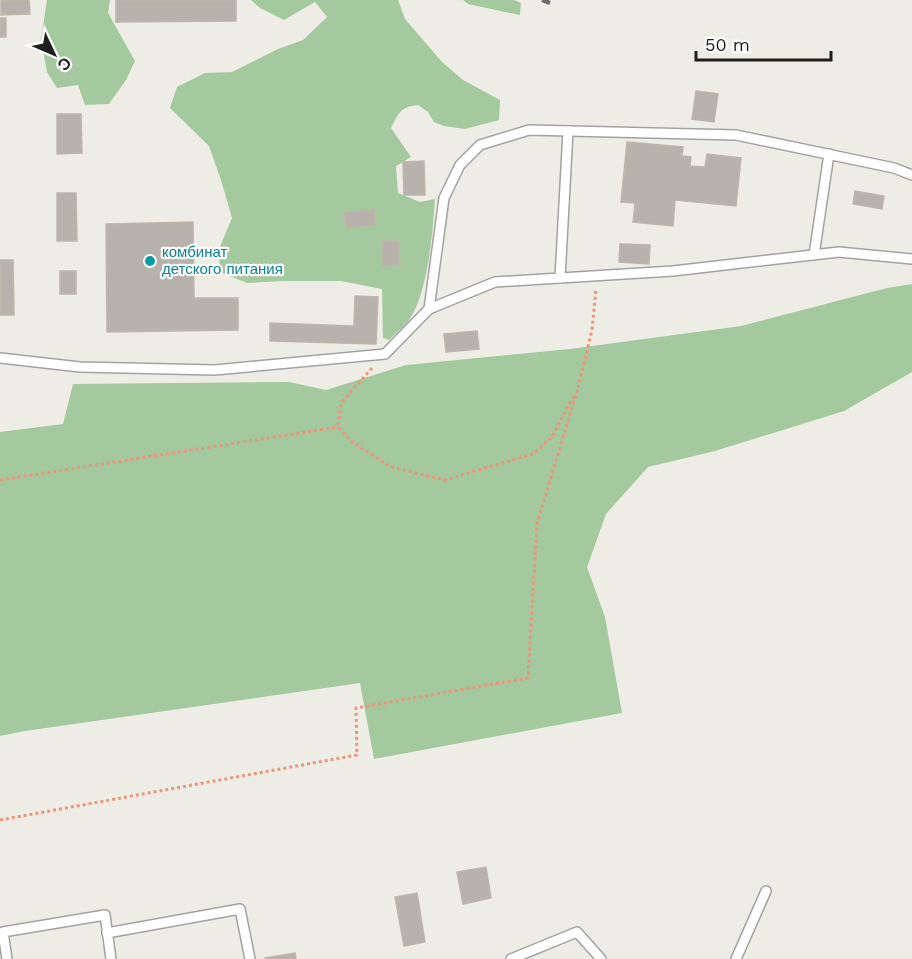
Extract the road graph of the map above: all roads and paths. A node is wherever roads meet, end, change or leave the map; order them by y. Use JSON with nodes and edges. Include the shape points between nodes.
{"nodes":[{"id":1,"x":568,"y":131,"type":"junction"},
{"id":2,"x":829,"y":154,"type":"junction"},
{"id":3,"x":912,"y":175,"type":"edge"},
{"id":4,"x":814,"y":255,"type":"junction"},
{"id":5,"x":912,"y":259,"type":"edge"},
{"id":6,"x":597,"y":276,"type":"junction"},
{"id":7,"x":560,"y":278,"type":"junction"},
{"id":8,"x":429,"y":309,"type":"junction"},
{"id":9,"x":385,"y":354,"type":"junction"},
{"id":10,"x":0,"y":358,"type":"edge"},
{"id":11,"x":578,"y":388,"type":"junction"},
{"id":12,"x":338,"y":427,"type":"junction"},
{"id":13,"x":0,"y":480,"type":"edge"},
{"id":14,"x":0,"y":820,"type":"edge"},
{"id":15,"x":766,"y":891,"type":"dead end"},
{"id":16,"x":107,"y":933,"type":"junction"},
{"id":17,"x":7,"y":959,"type":"edge"},
{"id":18,"x":111,"y":959,"type":"edge"},
{"id":19,"x":250,"y":959,"type":"edge"},
{"id":20,"x":511,"y":959,"type":"edge"},
{"id":21,"x":601,"y":959,"type":"edge"},
{"id":22,"x":736,"y":959,"type":"edge"}],
"edges":[{"from":1,"to":2,"type":"lane","via":[[736,135]]},
{"from":1,"to":7,"type":"lane"},
{"from":1,"to":8,"type":"lane","via":[[529,130],[480,145],[460,165],[444,198]]},
{"from":2,"to":3,"type":"lane"},
{"from":2,"to":4,"type":"lane"},
{"from":4,"to":5,"type":"lane","via":[[839,252]]},
{"from":4,"to":6,"type":"lane"},
{"from":6,"to":7,"type":"lane"},
{"from":6,"to":11,"type":"path","via":[[592,330]]},
{"from":7,"to":8,"type":"lane","via":[[495,282]]},
{"from":8,"to":9,"type":"lane"},
{"from":9,"to":10,"type":"lane","via":[[215,370],[80,367]]},
{"from":9,"to":12,"type":"path","via":[[341,403]]},
{"from":11,"to":12,"type":"path","via":[[552,437],[533,454],[445,480],[391,467],[351,441]]},
{"from":11,"to":14,"type":"path","via":[[537,524],[528,678],[356,708],[357,755]]},
{"from":12,"to":13,"type":"path"},
{"from":15,"to":22,"type":"lane"},
{"from":16,"to":17,"type":"lane","via":[[105,915],[3,932]]},
{"from":16,"to":18,"type":"lane"},
{"from":16,"to":19,"type":"lane","via":[[240,909]]},
{"from":20,"to":21,"type":"lane","via":[[578,932]]}]}
